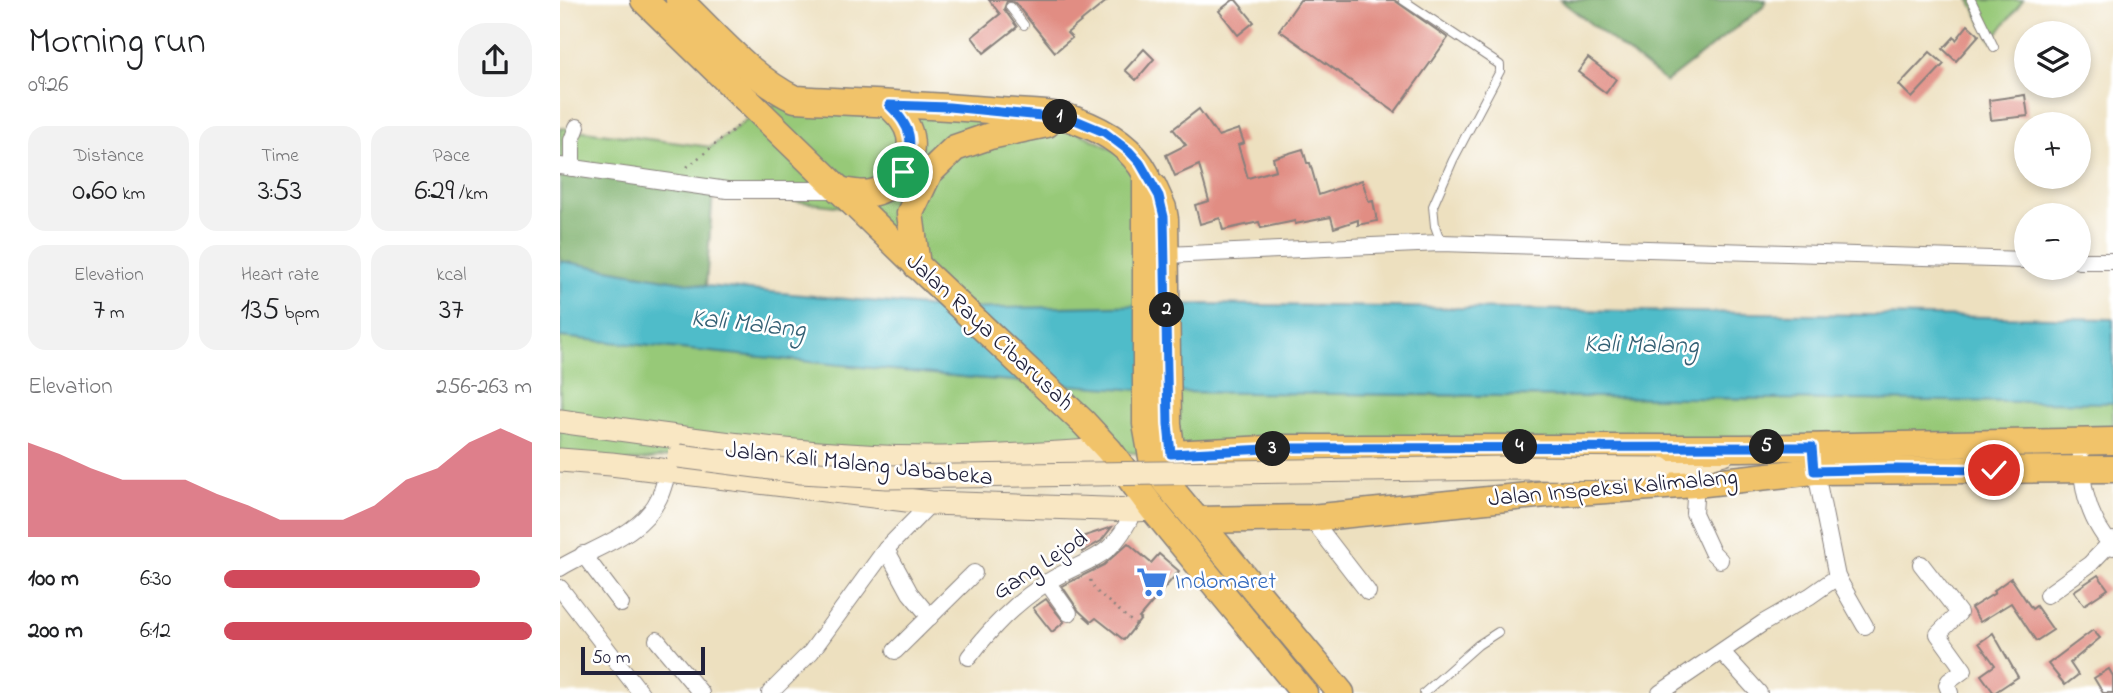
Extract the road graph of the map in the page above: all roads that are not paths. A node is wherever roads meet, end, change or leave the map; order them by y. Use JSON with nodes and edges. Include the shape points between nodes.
{"nodes":[{"id":1,"x":644,"y":0,"type":"edge"},
{"id":2,"x":679,"y":0,"type":"edge"},
{"id":3,"x":1403,"y":0,"type":"edge"},
{"id":4,"x":1971,"y":0,"type":"edge"},
{"id":5,"x":1010,"y":6,"type":"dead end"},
{"id":6,"x":1024,"y":25,"type":"dead end"},
{"id":7,"x":1994,"y":47,"type":"dead end"},
{"id":8,"x":889,"y":105,"type":"junction"},
{"id":9,"x":1073,"y":119,"type":"junction"},
{"id":10,"x":577,"y":127,"type":"dead end"},
{"id":11,"x":566,"y":167,"type":"edge"},
{"id":12,"x":1146,"y":174,"type":"junction"},
{"id":13,"x":839,"y":190,"type":"junction"},
{"id":14,"x":1441,"y":243,"type":"junction"},
{"id":15,"x":1166,"y":255,"type":"junction"},
{"id":16,"x":2014,"y":260,"type":"edge"},
{"id":17,"x":2091,"y":261,"type":"edge"},
{"id":18,"x":2113,"y":261,"type":"edge"},
{"id":19,"x":917,"y":266,"type":"junction"},
{"id":20,"x":1156,"y":289,"type":"junction"},
{"id":21,"x":560,"y":421,"type":"edge"},
{"id":22,"x":1157,"y":424,"type":"junction"},
{"id":23,"x":622,"y":429,"type":"junction"},
{"id":24,"x":2113,"y":441,"type":"edge"},
{"id":25,"x":2080,"y":442,"type":"junction"},
{"id":26,"x":1742,"y":448,"type":"junction"},
{"id":27,"x":1109,"y":450,"type":"junction"},
{"id":28,"x":1171,"y":454,"type":"junction"},
{"id":29,"x":934,"y":458,"type":"junction"},
{"id":30,"x":1813,"y":459,"type":"junction"},
{"id":31,"x":560,"y":460,"type":"edge"},
{"id":32,"x":674,"y":461,"type":"junction"},
{"id":33,"x":1665,"y":469,"type":"junction"},
{"id":34,"x":2113,"y":469,"type":"edge"},
{"id":35,"x":2080,"y":471,"type":"junction"},
{"id":36,"x":1734,"y":479,"type":"junction"},
{"id":37,"x":1696,"y":484,"type":"junction"},
{"id":38,"x":931,"y":503,"type":"junction"},
{"id":39,"x":1143,"y":509,"type":"junction"},
{"id":40,"x":1191,"y":512,"type":"junction"},
{"id":41,"x":1311,"y":518,"type":"junction"},
{"id":42,"x":2112,"y":544,"type":"edge"},
{"id":43,"x":886,"y":549,"type":"junction"},
{"id":44,"x":583,"y":554,"type":"junction"},
{"id":45,"x":1720,"y":560,"type":"dead end"},
{"id":46,"x":1921,"y":564,"type":"dead end"},
{"id":47,"x":560,"y":568,"type":"edge"},
{"id":48,"x":974,"y":573,"type":"dead end"},
{"id":49,"x":1837,"y":577,"type":"junction"},
{"id":50,"x":1047,"y":582,"type":"junction"},
{"id":51,"x":560,"y":588,"type":"edge"},
{"id":52,"x":1368,"y":592,"type":"dead end"},
{"id":53,"x":2047,"y":595,"type":"dead end"},
{"id":54,"x":621,"y":604,"type":"dead end"},
{"id":55,"x":1069,"y":612,"type":"dead end"},
{"id":56,"x":930,"y":617,"type":"junction"},
{"id":57,"x":1865,"y":625,"type":"dead end"},
{"id":58,"x":1497,"y":632,"type":"dead end"},
{"id":59,"x":657,"y":640,"type":"dead end"},
{"id":60,"x":895,"y":651,"type":"dead end"},
{"id":61,"x":1722,"y":652,"type":"junction"},
{"id":62,"x":969,"y":657,"type":"dead end"},
{"id":63,"x":775,"y":692,"type":"edge"},
{"id":64,"x":641,"y":693,"type":"edge"},
{"id":65,"x":701,"y":693,"type":"edge"},
{"id":66,"x":1304,"y":693,"type":"edge"},
{"id":67,"x":1341,"y":693,"type":"edge"},
{"id":68,"x":1424,"y":693,"type":"edge"},
{"id":69,"x":1660,"y":693,"type":"edge"},
{"id":70,"x":1759,"y":693,"type":"edge"},
{"id":71,"x":1950,"y":693,"type":"edge"}],
"edges":[{"from":1,"to":13,"type":"main road","name":"Jalan Raya Cibarusah"},
{"from":2,"to":8,"type":"main road","via":[[776,90],[795,99]]},
{"from":3,"to":14,"type":"lane","via":[[1500,65],[1433,206]]},
{"from":4,"to":7,"type":"lane"},
{"from":5,"to":6,"type":"lane"},
{"from":8,"to":9,"type":"main road"},
{"from":8,"to":13,"type":"main road","via":[[903,118],[910,135],[910,154],[903,172],[889,186],[872,193]]},
{"from":9,"to":12,"type":"main road","via":[[1104,132],[1128,150]]},
{"from":9,"to":19,"type":"main road","via":[[955,148],[929,174],[910,213]]},
{"from":10,"to":11,"type":"street"},
{"from":11,"to":13,"type":"street","via":[[727,190]]},
{"from":12,"to":15,"type":"main road","via":[[1163,208]]},
{"from":12,"to":20,"type":"main road"},
{"from":13,"to":19,"type":"main road","name":"Jalan Raya Cibarusah"},
{"from":14,"to":15,"type":"street"},
{"from":14,"to":16,"type":"street"},
{"from":15,"to":20,"type":"main road"},
{"from":17,"to":18,"type":"street"},
{"from":19,"to":27,"type":"main road","name":"Jalan Raya Cibarusah"},
{"from":20,"to":22,"type":"main road"},
{"from":21,"to":23,"type":"main road","name":"Jalan Kali Malang Jababeka"},
{"from":22,"to":28,"type":"main road"},
{"from":22,"to":40,"type":"main road","via":[[1153,463]]},
{"from":23,"to":29,"type":"main road","name":"Jalan Kali Malang Jababeka","via":[[827,453]]},
{"from":23,"to":32,"type":"main road"},
{"from":24,"to":25,"type":"main road","name":"Jalan Inspeksi Kalimalang"},
{"from":25,"to":30,"type":"main road","name":"Jalan Inspeksi Kalimalang"},
{"from":25,"to":35,"type":"street"},
{"from":26,"to":28,"type":"main road","name":"Jalan Inspeksi Kalimalang","via":[[1299,448]]},
{"from":26,"to":30,"type":"main road","name":"Jalan Inspeksi Kalimalang"},
{"from":26,"to":33,"type":"main road"},
{"from":27,"to":29,"type":"main road","name":"Jalan Kali Malang Jababeka"},
{"from":27,"to":39,"type":"main road","name":"Jalan Raya Cibarusah"},
{"from":28,"to":40,"type":"main road","via":[[1177,485]]},
{"from":29,"to":38,"type":"main road"},
{"from":30,"to":35,"type":"main road","name":"Jalan Inspeksi Kalimalang","via":[[1897,469]]},
{"from":30,"to":36,"type":"main road","name":"Jalan Inspeksi Kalimalang"},
{"from":30,"to":49,"type":"street"},
{"from":31,"to":32,"type":"main road","name":"Jalan Kali Malang Jababeka","via":[[611,464]]},
{"from":32,"to":33,"type":"main road","bridge":true,"via":[[887,477]]},
{"from":32,"to":38,"type":"main road","name":"Jalan Kali Malang Jababeka"},
{"from":32,"to":44,"type":"street","via":[[651,511],[617,540]]},
{"from":33,"to":36,"type":"main road"},
{"from":34,"to":35,"type":"main road","name":"Jalan Inspeksi Kalimalang"},
{"from":35,"to":42,"type":"street","via":[[2090,508]]},
{"from":36,"to":37,"type":"main road","name":"Jalan Inspeksi Kalimalang"},
{"from":37,"to":41,"type":"main road","name":"Jalan Inspeksi Kalimalang"},
{"from":37,"to":45,"type":"street","via":[[1694,513]]},
{"from":38,"to":39,"type":"main road","name":"Jalan Kali Malang Jababeka"},
{"from":38,"to":43,"type":"street"},
{"from":39,"to":50,"type":"street","name":"Gang Lejod","via":[[1114,545]]},
{"from":39,"to":66,"type":"main road","name":"Jalan Raya Cibarusah"},
{"from":40,"to":41,"type":"main road","name":"Jalan Inspeksi Kalimalang"},
{"from":40,"to":67,"type":"main road"},
{"from":41,"to":52,"type":"street"},
{"from":42,"to":53,"type":"street"},
{"from":43,"to":56,"type":"street","via":[[910,593]]},
{"from":43,"to":63,"type":"street","via":[[811,652]]},
{"from":44,"to":47,"type":"street"},
{"from":44,"to":54,"type":"street"},
{"from":46,"to":71,"type":"street","via":[[1959,613],[1937,635],[1964,668],[1949,681]]},
{"from":48,"to":56,"type":"street"},
{"from":49,"to":57,"type":"street"},
{"from":49,"to":61,"type":"street"},
{"from":50,"to":55,"type":"street"},
{"from":50,"to":62,"type":"street","name":"Gang Lejod","via":[[992,627]]},
{"from":51,"to":64,"type":"street"},
{"from":56,"to":60,"type":"street"},
{"from":58,"to":68,"type":"lane"},
{"from":59,"to":65,"type":"street"},
{"from":61,"to":69,"type":"street"},
{"from":61,"to":70,"type":"street"}]}
